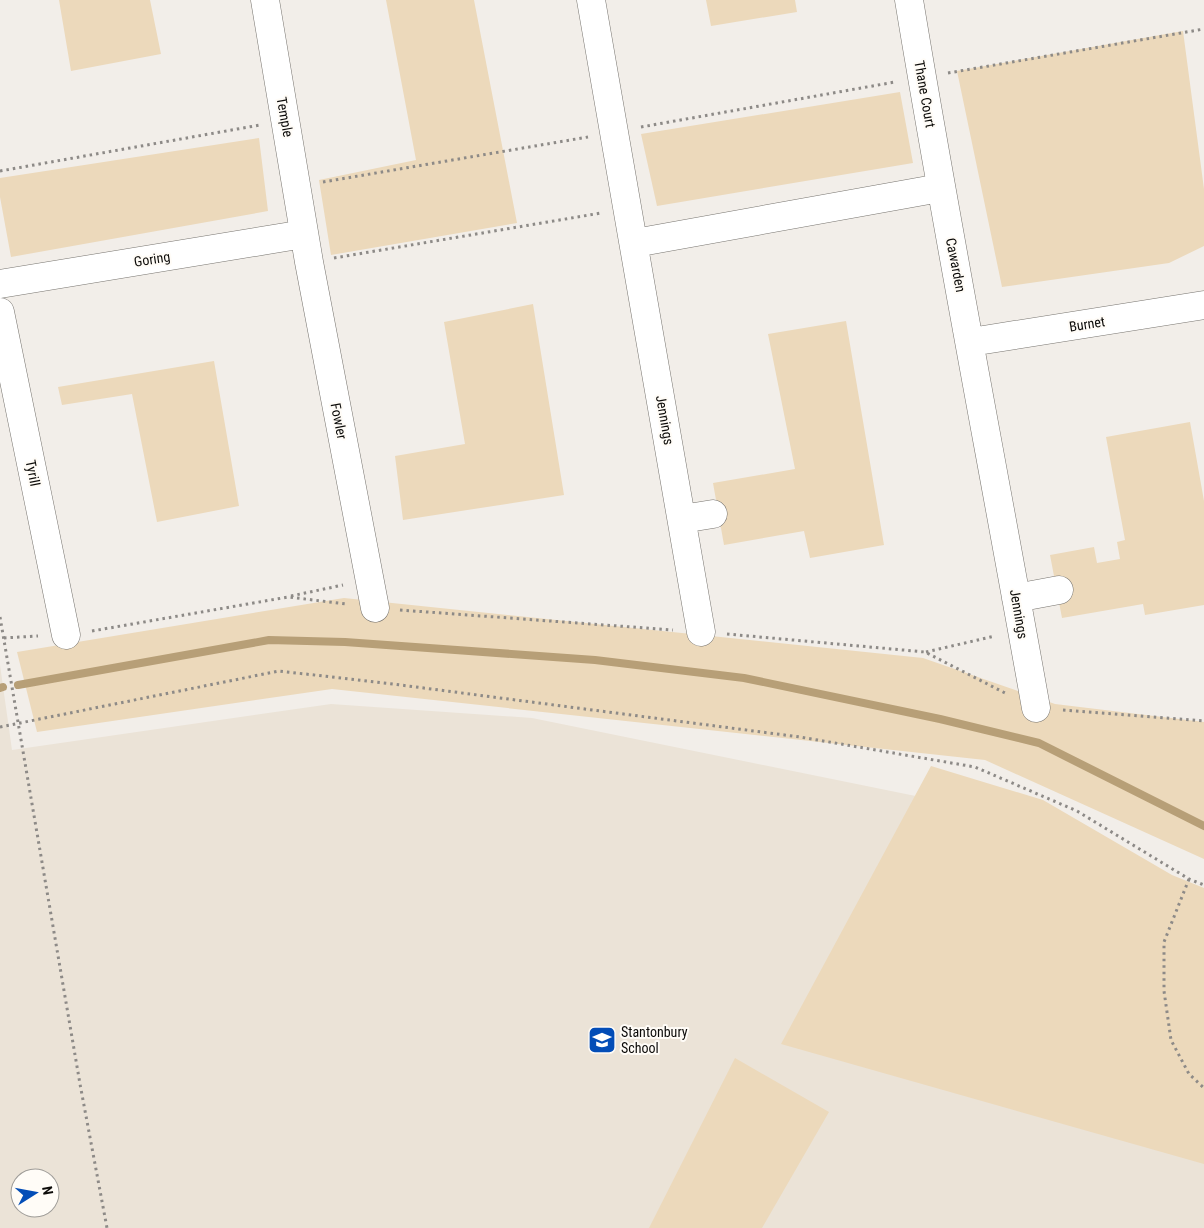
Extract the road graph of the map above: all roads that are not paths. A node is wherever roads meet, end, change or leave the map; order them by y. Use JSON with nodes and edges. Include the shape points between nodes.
{"nodes":[{"id":1,"x":265,"y":0,"type":"edge"},
{"id":2,"x":591,"y":0,"type":"edge"},
{"id":3,"x":909,"y":0,"type":"edge"},
{"id":4,"x":940,"y":188,"type":"junction"},
{"id":5,"x":304,"y":234,"type":"junction"},
{"id":6,"x":635,"y":244,"type":"junction"},
{"id":7,"x":0,"y":284,"type":"edge"},
{"id":8,"x":1204,"y":305,"type":"edge"},
{"id":9,"x":0,"y":312,"type":"edge"},
{"id":10,"x":970,"y":342,"type":"junction"},
{"id":11,"x":713,"y":514,"type":"dead end"},
{"id":12,"x":682,"y":520,"type":"junction"},
{"id":13,"x":1059,"y":590,"type":"dead end"},
{"id":14,"x":1016,"y":598,"type":"junction"},
{"id":15,"x":375,"y":608,"type":"road end"},
{"id":16,"x":701,"y":632,"type":"road end"},
{"id":17,"x":66,"y":635,"type":"road end"},
{"id":18,"x":1036,"y":708,"type":"road end"}],
"edges":[{"from":1,"to":5,"type":"street","name":"Temple"},
{"from":2,"to":6,"type":"street","name":"Jennings"},
{"from":3,"to":4,"type":"street","name":"Thane Court"},
{"from":4,"to":6,"type":"street"},
{"from":4,"to":10,"type":"street","name":"Cawarden"},
{"from":5,"to":7,"type":"street","name":"Goring"},
{"from":5,"to":15,"type":"street","name":"Fowler"},
{"from":6,"to":12,"type":"street","name":"Jennings"},
{"from":8,"to":10,"type":"street","name":"Burnet"},
{"from":9,"to":17,"type":"street","name":"Tyrill"},
{"from":10,"to":14,"type":"street","name":"Jennings"},
{"from":11,"to":12,"type":"street"},
{"from":12,"to":16,"type":"street","name":"Jennings"},
{"from":13,"to":14,"type":"street"},
{"from":14,"to":18,"type":"street","name":"Jennings"}]}
